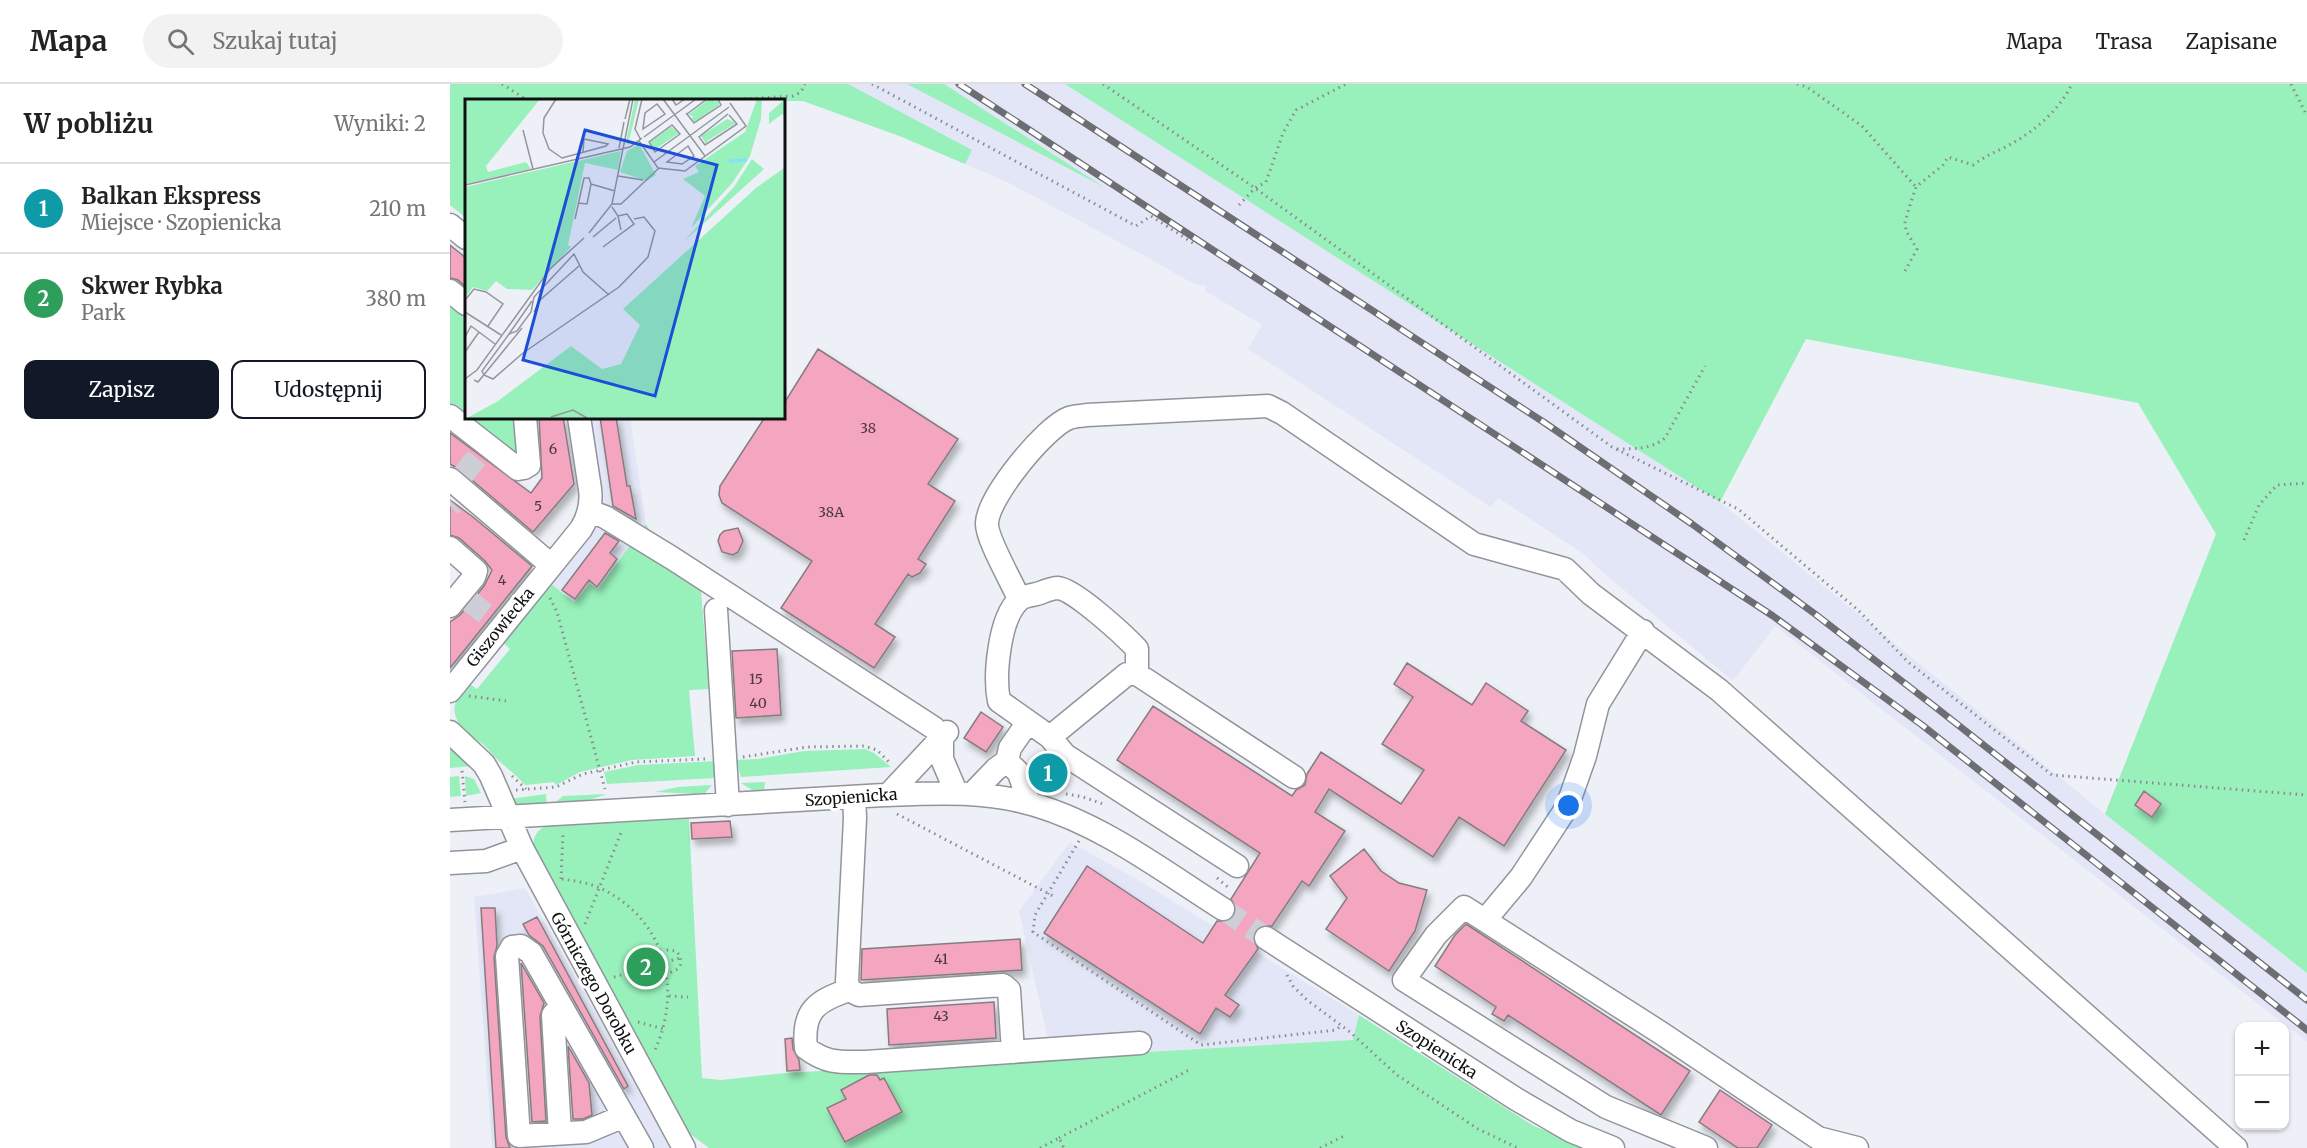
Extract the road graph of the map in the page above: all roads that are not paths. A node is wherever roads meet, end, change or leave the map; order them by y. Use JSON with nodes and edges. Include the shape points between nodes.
{"nodes":[{"id":1,"x":450,"y":225,"type":"edge"},
{"id":2,"x":465,"y":237,"type":"edge"},
{"id":3,"x":450,"y":291,"type":"edge"},
{"id":4,"x":465,"y":303,"type":"edge"},
{"id":5,"x":450,"y":416,"type":"edge"},
{"id":6,"x":525,"y":418,"type":"edge"},
{"id":7,"x":579,"y":418,"type":"edge"},
{"id":8,"x":457,"y":486,"type":"edge"},
{"id":9,"x":589,"y":511,"type":"junction"},
{"id":10,"x":450,"y":548,"type":"edge"},
{"id":11,"x":551,"y":565,"type":"junction"},
{"id":12,"x":1019,"y":599,"type":"junction"},
{"id":13,"x":460,"y":600,"type":"edge"},
{"id":14,"x":716,"y":610,"type":"dead end"},
{"id":15,"x":1643,"y":631,"type":"junction"},
{"id":16,"x":1137,"y":674,"type":"junction"},
{"id":17,"x":460,"y":693,"type":"edge"},
{"id":18,"x":1028,"y":722,"type":"junction"},
{"id":19,"x":450,"y":732,"type":"edge"},
{"id":20,"x":946,"y":734,"type":"junction"},
{"id":21,"x":1050,"y":736,"type":"junction"},
{"id":22,"x":1007,"y":760,"type":"junction"},
{"id":23,"x":1294,"y":777,"type":"dead end"},
{"id":24,"x":964,"y":793,"type":"junction"},
{"id":25,"x":854,"y":797,"type":"junction"},
{"id":26,"x":1029,"y":803,"type":"junction"},
{"id":27,"x":892,"y":804,"type":"junction"},
{"id":28,"x":728,"y":805,"type":"junction"},
{"id":29,"x":507,"y":817,"type":"junction"},
{"id":30,"x":450,"y":820,"type":"edge"},
{"id":31,"x":522,"y":848,"type":"junction"},
{"id":32,"x":450,"y":863,"type":"edge"},
{"id":33,"x":1237,"y":866,"type":"dead end"},
{"id":34,"x":1227,"y":900,"type":"tunnel mouth"},
{"id":35,"x":1486,"y":919,"type":"junction"},
{"id":36,"x":1266,"y":938,"type":"tunnel mouth"},
{"id":37,"x":849,"y":990,"type":"junction"},
{"id":38,"x":561,"y":1006,"type":"junction"},
{"id":39,"x":1140,"y":1043,"type":"dead end"},
{"id":40,"x":1013,"y":1052,"type":"junction"},
{"id":41,"x":624,"y":1116,"type":"junction"},
{"id":42,"x":560,"y":1133,"type":"junction"},
{"id":43,"x":642,"y":1148,"type":"edge"},
{"id":44,"x":684,"y":1148,"type":"edge"},
{"id":45,"x":1613,"y":1148,"type":"edge"},
{"id":46,"x":1706,"y":1148,"type":"edge"},
{"id":47,"x":1856,"y":1148,"type":"edge"},
{"id":48,"x":2236,"y":1148,"type":"edge"}],
"edges":[{"from":1,"to":2,"type":"street"},
{"from":3,"to":4,"type":"street"},
{"from":5,"to":6,"type":"street","via":[[484,449],[513,467],[524,468],[529,465]]},
{"from":7,"to":9,"type":"street","via":[[590,489]]},
{"from":8,"to":11,"type":"street"},
{"from":9,"to":11,"type":"street","name":"Giszowiecka","via":[[581,529]]},
{"from":9,"to":20,"type":"street","via":[[672,558]]},
{"from":10,"to":13,"type":"street","via":[[476,572]]},
{"from":11,"to":17,"type":"street","name":"Giszowiecka","via":[[495,621]]},
{"from":12,"to":15,"type":"street","via":[[990,540],[987,523],[1003,487],[1048,433],[1068,418],[1087,415],[1268,406],[1474,544],[1566,569],[1591,594]]},
{"from":12,"to":16,"type":"street","via":[[1058,588],[1072,594],[1137,649]]},
{"from":12,"to":18,"type":"street","via":[[1009,615],[997,660],[996,684],[999,701]]},
{"from":14,"to":28,"type":"street"},
{"from":15,"to":35,"type":"street","via":[[1599,704],[1567,807],[1521,877]]},
{"from":15,"to":48,"type":"street","via":[[1719,690]]},
{"from":16,"to":21,"type":"street","via":[[1127,674]]},
{"from":16,"to":23,"type":"street"},
{"from":18,"to":21,"type":"street"},
{"from":18,"to":22,"type":"street"},
{"from":19,"to":29,"type":"street","name":"Górniczego Dorobku","via":[[488,770]]},
{"from":20,"to":24,"type":"street","via":[[942,759]]},
{"from":20,"to":27,"type":"street"},
{"from":21,"to":33,"type":"street","via":[[1065,755]]},
{"from":22,"to":24,"type":"street"},
{"from":22,"to":26,"type":"street","via":[[1019,773]]},
{"from":24,"to":26,"type":"street","name":"Szopienicka"},
{"from":24,"to":27,"type":"street","name":"Szopienicka"},
{"from":25,"to":27,"type":"street","name":"Szopienicka"},
{"from":25,"to":28,"type":"street","name":"Szopienicka"},
{"from":25,"to":37,"type":"street"},
{"from":26,"to":34,"type":"street","name":"Szopienicka","via":[[1098,831]]},
{"from":28,"to":29,"type":"street","name":"Szopienicka"},
{"from":29,"to":30,"type":"street","name":"Szopienicka"},
{"from":29,"to":31,"type":"street","name":"Górniczego Dorobku"},
{"from":31,"to":32,"type":"street","via":[[486,861]]},
{"from":31,"to":44,"type":"street","name":"Górniczego Dorobku"},
{"from":35,"to":46,"type":"street","via":[[1464,907],[1436,935],[1404,980],[1606,1107]]},
{"from":35,"to":47,"type":"street","via":[[1818,1138]]},
{"from":36,"to":45,"type":"street","name":"Szopienicka","via":[[1524,1104],[1571,1131]]},
{"from":37,"to":40,"type":"street","via":[[859,995],[1003,985],[1009,990]]},
{"from":37,"to":40,"type":"street","via":[[817,1004],[807,1020],[806,1048],[819,1058],[866,1062]]},
{"from":38,"to":41,"type":"street"},
{"from":38,"to":42,"type":"street","via":[[553,1015]]},
{"from":38,"to":42,"type":"street","via":[[531,953],[520,946],[512,947],[507,956],[519,1136]]},
{"from":39,"to":40,"type":"street"},
{"from":41,"to":42,"type":"street","via":[[586,1131]]},
{"from":41,"to":43,"type":"street"}]}
